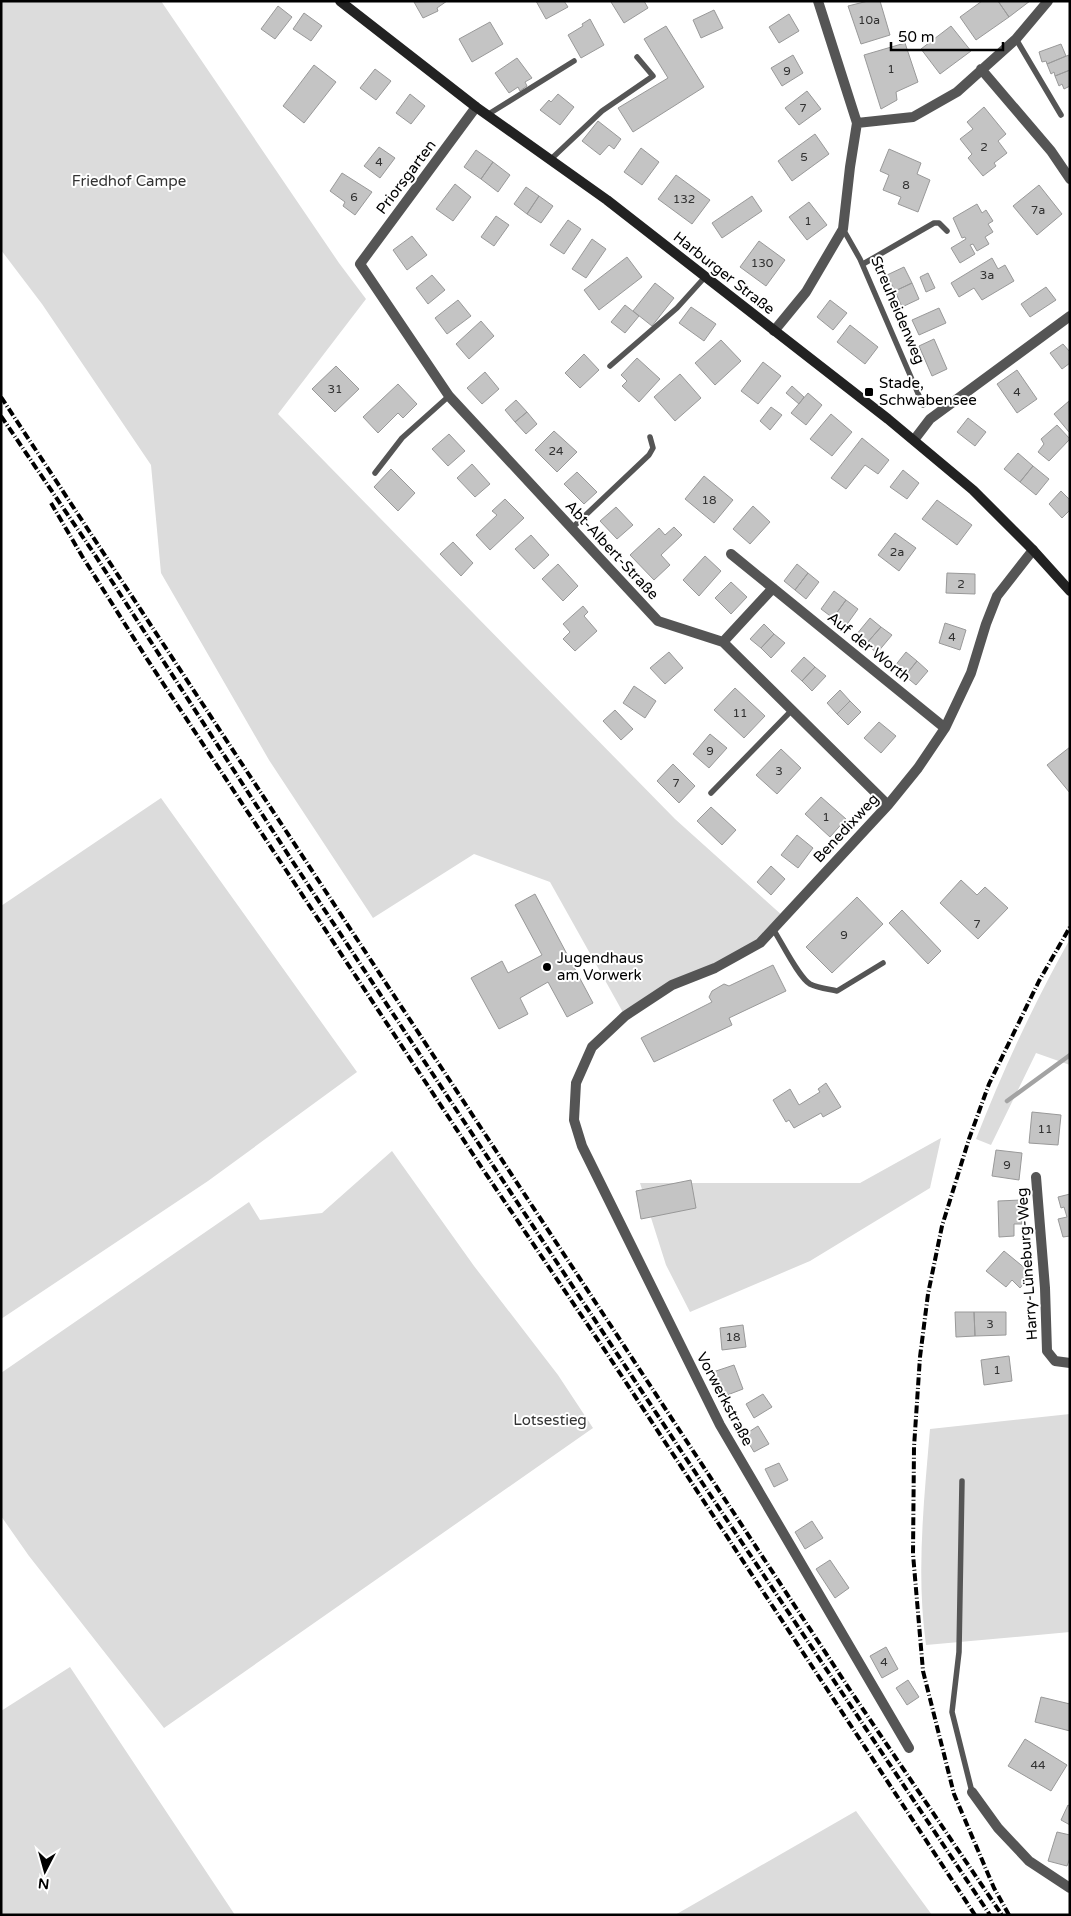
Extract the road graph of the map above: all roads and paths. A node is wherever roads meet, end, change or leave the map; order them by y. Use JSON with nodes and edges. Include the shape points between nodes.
{"nodes":[{"id":1,"x":340,"y":1,"type":"edge"},
{"id":2,"x":818,"y":1,"type":"edge"},
{"id":3,"x":1048,"y":1,"type":"edge"},
{"id":4,"x":1016,"y":39,"type":"junction"},
{"id":5,"x":637,"y":57,"type":"dead end"},
{"id":6,"x":574,"y":61,"type":"dead end"},
{"id":7,"x":981,"y":69,"type":"junction"},
{"id":8,"x":476,"y":107,"type":"junction"},
{"id":9,"x":487,"y":115,"type":"junction"},
{"id":10,"x":1062,"y":115,"type":"dead end"},
{"id":11,"x":857,"y":124,"type":"junction"},
{"id":12,"x":550,"y":160,"type":"junction"},
{"id":13,"x":1070,"y":179,"type":"edge"},
{"id":14,"x":844,"y":229,"type":"junction"},
{"id":15,"x":948,"y":231,"type":"dead end"},
{"id":16,"x":360,"y":264,"type":"joint"},
{"id":17,"x":862,"y":264,"type":"junction"},
{"id":18,"x":705,"y":277,"type":"junction"},
{"id":19,"x":1070,"y":316,"type":"edge"},
{"id":20,"x":774,"y":331,"type":"junction"},
{"id":21,"x":610,"y":366,"type":"dead end"},
{"id":22,"x":449,"y":396,"type":"junction"},
{"id":23,"x":923,"y":405,"type":"dead end"},
{"id":24,"x":650,"y":437,"type":"dead end"},
{"id":25,"x":914,"y":440,"type":"junction"},
{"id":26,"x":375,"y":473,"type":"dead end"},
{"id":27,"x":572,"y":528,"type":"junction"},
{"id":28,"x":1033,"y":550,"type":"junction"},
{"id":29,"x":732,"y":554,"type":"dead end"},
{"id":30,"x":773,"y":588,"type":"junction"},
{"id":31,"x":1070,"y":591,"type":"edge"},
{"id":32,"x":723,"y":642,"type":"junction"},
{"id":33,"x":793,"y":710,"type":"junction"},
{"id":34,"x":945,"y":728,"type":"junction"},
{"id":35,"x":711,"y":793,"type":"dead end"},
{"id":36,"x":888,"y":805,"type":"junction"},
{"id":37,"x":773,"y":929,"type":"junction"},
{"id":38,"x":883,"y":963,"type":"dead end"},
{"id":39,"x":592,"y":1048,"type":"joint"},
{"id":40,"x":1036,"y":1177,"type":"dead end"},
{"id":41,"x":1070,"y":1363,"type":"edge"},
{"id":42,"x":962,"y":1481,"type":"dead end"},
{"id":43,"x":910,"y":1748,"type":"dead end"},
{"id":44,"x":972,"y":1792,"type":"joint"},
{"id":45,"x":1070,"y":1888,"type":"edge"}],
"edges":[{"from":1,"to":8,"type":"main road","name":"Harburger Straße"},
{"from":2,"to":11,"type":"street"},
{"from":3,"to":4,"type":"street"},
{"from":4,"to":7,"type":"street"},
{"from":4,"to":10,"type":"lane"},
{"from":5,"to":12,"type":"lane","via":[[652,76],[602,111]]},
{"from":6,"to":9,"type":"lane"},
{"from":7,"to":11,"type":"street","via":[[957,92],[913,117]]},
{"from":7,"to":13,"type":"street","via":[[1051,151]]},
{"from":8,"to":9,"type":"main road","name":"Harburger Straße"},
{"from":8,"to":16,"type":"street","name":"Priorsgarten"},
{"from":9,"to":12,"type":"main road","name":"Harburger Straße"},
{"from":11,"to":14,"type":"street"},
{"from":12,"to":18,"type":"main road","name":"Harburger Straße"},
{"from":14,"to":17,"type":"lane","name":"Streuheidenweg"},
{"from":14,"to":20,"type":"street","via":[[806,292]]},
{"from":15,"to":17,"type":"lane","via":[[940,223],[934,223]]},
{"from":16,"to":22,"type":"street","name":"Abt-Albert-Straße"},
{"from":17,"to":23,"type":"lane","name":"Streuheidenweg"},
{"from":18,"to":20,"type":"main road","name":"Harburger Straße"},
{"from":18,"to":21,"type":"lane","via":[[677,308]]},
{"from":19,"to":25,"type":"street","via":[[930,419]]},
{"from":20,"to":25,"type":"main road","name":"Harburger Straße"},
{"from":22,"to":26,"type":"lane","via":[[402,438]]},
{"from":22,"to":27,"type":"street","name":"Abt-Albert-Straße"},
{"from":24,"to":27,"type":"lane","via":[[653,448],[649,455]]},
{"from":25,"to":28,"type":"main road","name":"Harburger Straße","via":[[974,490]]},
{"from":27,"to":32,"type":"street","name":"Abt-Albert-Straße","via":[[658,621]]},
{"from":28,"to":31,"type":"main road","name":"Harburger Straße"},
{"from":28,"to":34,"type":"street","name":"Benedixweg","via":[[998,596],[970,673]]},
{"from":29,"to":30,"type":"street","name":"Auf der Worth"},
{"from":30,"to":32,"type":"street"},
{"from":30,"to":34,"type":"street","name":"Auf der Worth"},
{"from":32,"to":33,"type":"street","name":"Abt-Albert-Straße"},
{"from":33,"to":35,"type":"lane"},
{"from":33,"to":36,"type":"street","name":"Abt-Albert-Straße"},
{"from":34,"to":36,"type":"street","name":"Benedixweg"},
{"from":36,"to":37,"type":"street","name":"Benedixweg"},
{"from":37,"to":38,"type":"lane","via":[[809,984],[837,991]]},
{"from":37,"to":39,"type":"street","name":"Benedixweg","via":[[760,943],[714,968],[672,985],[626,1016]]},
{"from":39,"to":43,"type":"street","name":"Vorwerkstraße","via":[[576,1083],[574,1120],[582,1146],[720,1425]]},
{"from":40,"to":41,"type":"street","name":"Harry-Lüneburg-Weg","via":[[1048,1351],[1055,1361]]},
{"from":42,"to":44,"type":"lane","via":[[959,1652],[952,1712]]},
{"from":44,"to":45,"type":"street","via":[[998,1828],[1028,1860]]}]}
